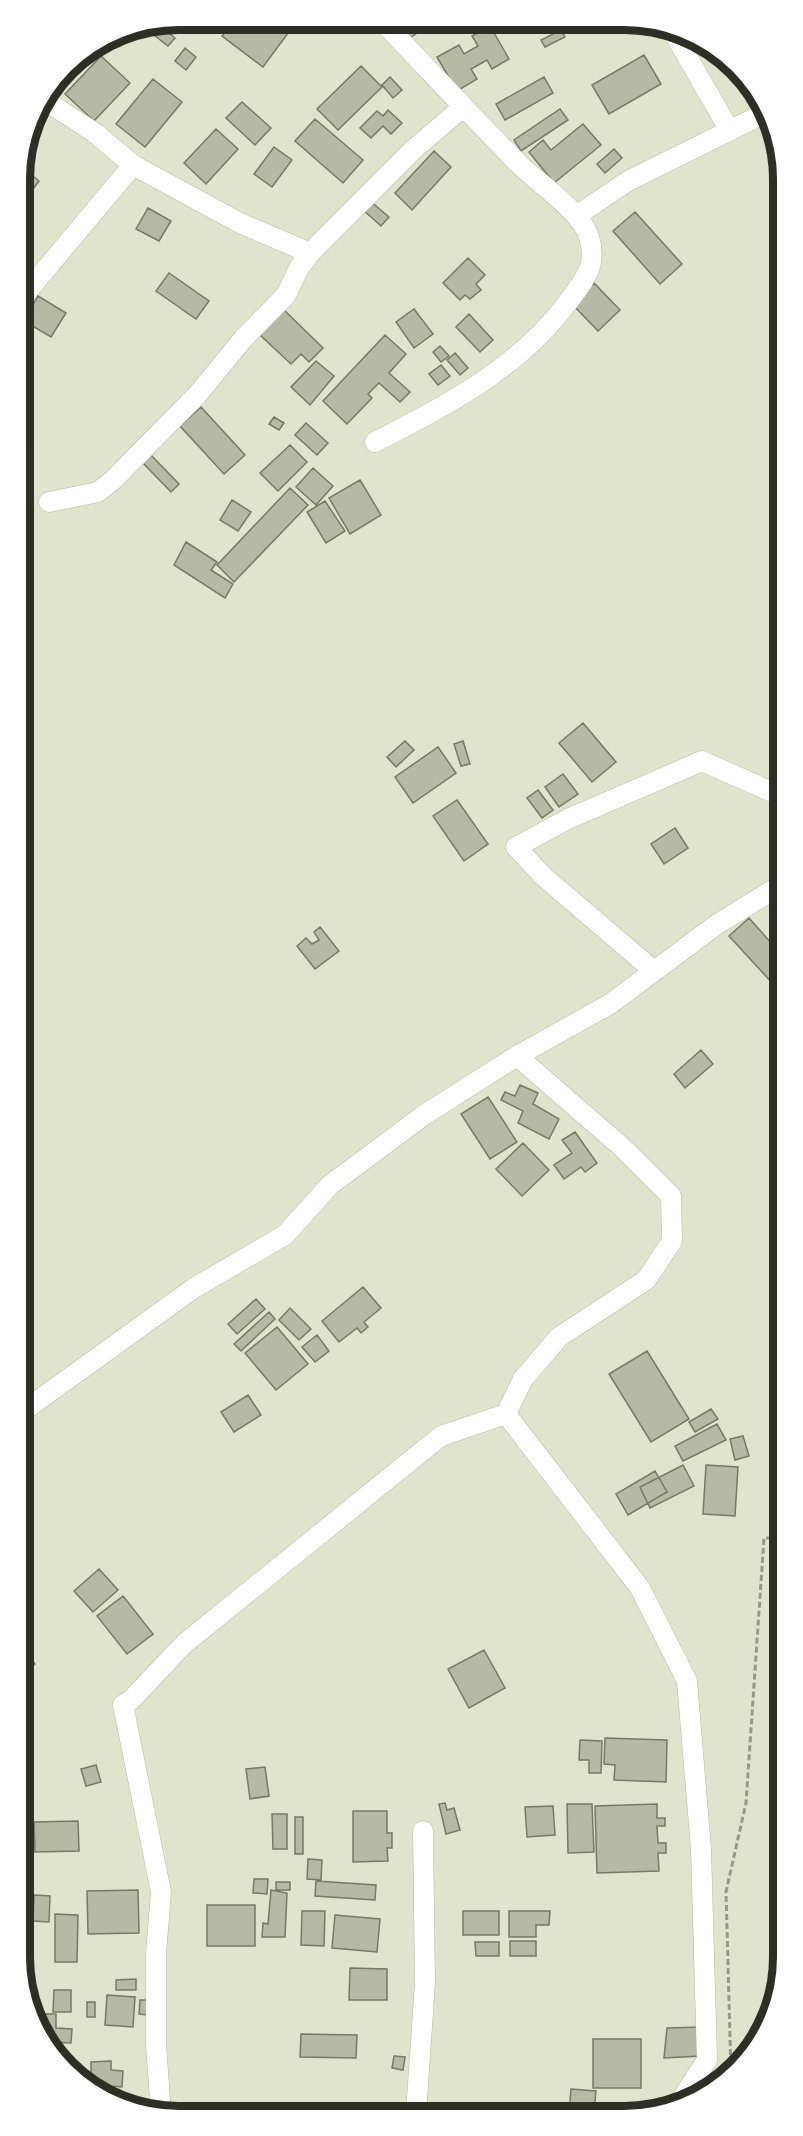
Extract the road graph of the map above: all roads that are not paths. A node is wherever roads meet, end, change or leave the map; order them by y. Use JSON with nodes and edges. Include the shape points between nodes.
{"nodes":[{"id":1,"x":390,"y":30,"type":"edge"},
{"id":2,"x":678,"y":40,"type":"edge"},
{"id":3,"x":50,"y":104,"type":"edge"},
{"id":4,"x":463,"y":107,"type":"junction"},
{"id":5,"x":759,"y":116,"type":"edge"},
{"id":6,"x":730,"y":131,"type":"junction"},
{"id":7,"x":133,"y":165,"type":"junction"},
{"id":8,"x":576,"y":216,"type":"junction"},
{"id":9,"x":310,"y":253,"type":"junction"},
{"id":10,"x":30,"y":288,"type":"edge"},
{"id":11,"x":375,"y":442,"type":"dead end"},
{"id":12,"x":49,"y":501,"type":"dead end"},
{"id":13,"x":773,"y":792,"type":"edge"},
{"id":14,"x":773,"y":890,"type":"edge"},
{"id":15,"x":654,"y":971,"type":"junction"},
{"id":16,"x":517,"y":1056,"type":"junction"},
{"id":17,"x":30,"y":1406,"type":"edge"},
{"id":18,"x":506,"y":1414,"type":"junction"},
{"id":19,"x":423,"y":1831,"type":"dead end"},
{"id":20,"x":686,"y":2092,"type":"edge"},
{"id":21,"x":160,"y":2105,"type":"edge"},
{"id":22,"x":417,"y":2106,"type":"edge"}],
"edges":[{"from":1,"to":4,"type":"street"},
{"from":2,"to":6,"type":"street"},
{"from":3,"to":7,"type":"street","via":[[95,133]]},
{"from":4,"to":8,"type":"street"},
{"from":4,"to":9,"type":"street","via":[[413,150]]},
{"from":5,"to":6,"type":"street"},
{"from":6,"to":8,"type":"street","via":[[628,181]]},
{"from":7,"to":9,"type":"street","via":[[240,223]]},
{"from":7,"to":10,"type":"street"},
{"from":8,"to":11,"type":"street","via":[[588,235],[592,261],[583,284],[552,323],[491,378]]},
{"from":9,"to":12,"type":"street","via":[[286,295],[198,394],[113,480],[98,492]]},
{"from":13,"to":15,"type":"street","via":[[702,761],[567,819],[516,847],[543,876]]},
{"from":14,"to":15,"type":"street"},
{"from":15,"to":16,"type":"street","via":[[610,1004]]},
{"from":16,"to":17,"type":"street","via":[[424,1115],[330,1185],[285,1235],[194,1288]]},
{"from":16,"to":18,"type":"street","via":[[623,1148],[671,1196],[672,1241],[646,1280],[559,1337],[523,1379]]},
{"from":18,"to":20,"type":"street","via":[[640,1588],[687,1681],[701,1849],[707,2060]]},
{"from":18,"to":21,"type":"street","via":[[441,1436],[184,1644],[123,1705],[161,1892],[156,1954]]},
{"from":19,"to":22,"type":"street","via":[[425,1983]]}]}
